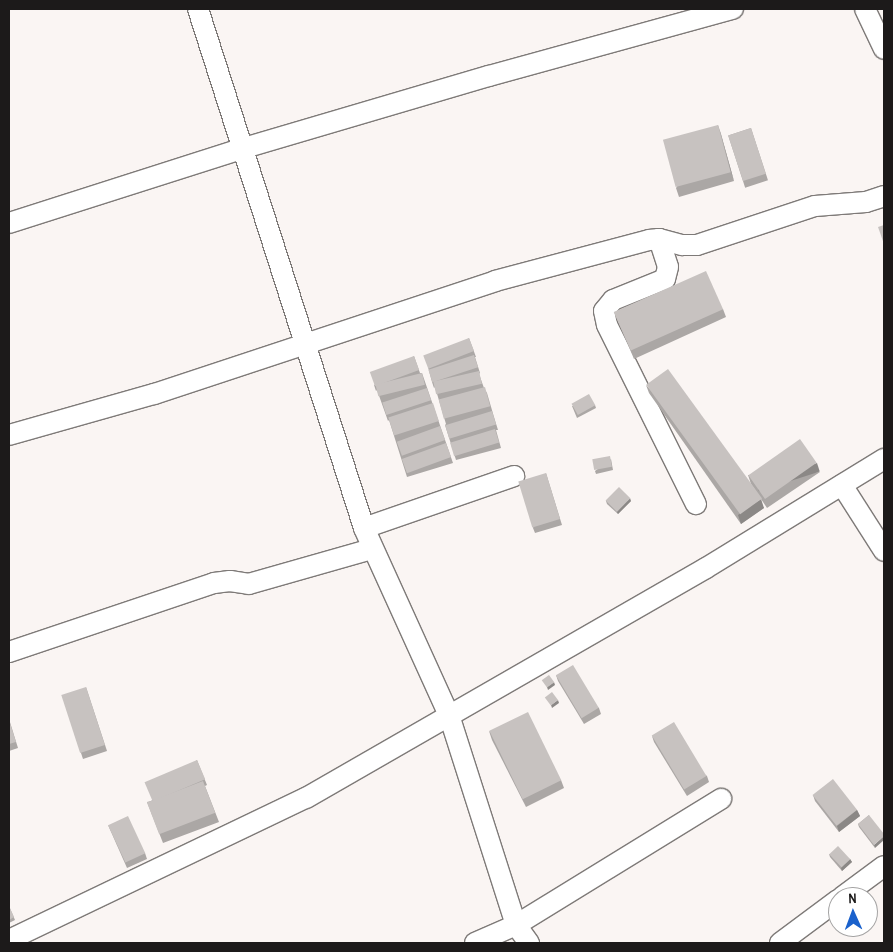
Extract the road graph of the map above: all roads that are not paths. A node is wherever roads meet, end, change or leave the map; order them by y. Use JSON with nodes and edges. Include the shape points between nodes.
{"nodes":[{"id":1,"x":198,"y":9,"type":"edge"},
{"id":2,"x":732,"y":9,"type":"edge"},
{"id":3,"x":865,"y":9,"type":"edge"},
{"id":4,"x":884,"y":49,"type":"edge"},
{"id":5,"x":244,"y":148,"type":"junction"},
{"id":6,"x":884,"y":196,"type":"edge"},
{"id":7,"x":9,"y":223,"type":"edge"},
{"id":8,"x":660,"y":239,"type":"junction"},
{"id":9,"x":304,"y":344,"type":"junction"},
{"id":10,"x":9,"y":435,"type":"edge"},
{"id":11,"x":884,"y":459,"type":"edge"},
{"id":12,"x":514,"y":476,"type":"dead end"},
{"id":13,"x":842,"y":485,"type":"junction"},
{"id":14,"x":696,"y":504,"type":"dead end"},
{"id":15,"x":364,"y":528,"type":"junction"},
{"id":16,"x":372,"y":549,"type":"junction"},
{"id":17,"x":884,"y":551,"type":"edge"},
{"id":18,"x":9,"y":652,"type":"edge"},
{"id":19,"x":450,"y":715,"type":"junction"},
{"id":20,"x":721,"y":799,"type":"dead end"},
{"id":21,"x":884,"y":866,"type":"edge"},
{"id":22,"x":856,"y":887,"type":"edge"},
{"id":23,"x":828,"y":907,"type":"edge"},
{"id":24,"x":516,"y":925,"type":"junction"},
{"id":25,"x":9,"y":940,"type":"edge"},
{"id":26,"x":475,"y":943,"type":"edge"},
{"id":27,"x":529,"y":943,"type":"edge"},
{"id":28,"x":780,"y":943,"type":"edge"}],
"edges":[{"from":1,"to":5,"type":"street"},
{"from":2,"to":5,"type":"street"},
{"from":3,"to":4,"type":"street"},
{"from":5,"to":7,"type":"street"},
{"from":5,"to":9,"type":"street"},
{"from":6,"to":8,"type":"street","via":[[866,202],[815,206],[697,245]]},
{"from":8,"to":9,"type":"street","via":[[495,281]]},
{"from":8,"to":14,"type":"street","via":[[668,267],[665,279],[613,300],[604,311],[607,325]]},
{"from":9,"to":10,"type":"street","via":[[154,394]]},
{"from":9,"to":15,"type":"street"},
{"from":11,"to":13,"type":"street"},
{"from":12,"to":15,"type":"street"},
{"from":13,"to":17,"type":"street"},
{"from":13,"to":19,"type":"street","via":[[706,568]]},
{"from":15,"to":16,"type":"street"},
{"from":16,"to":18,"type":"street","via":[[249,584],[214,583]]},
{"from":16,"to":19,"type":"street"},
{"from":19,"to":24,"type":"street"},
{"from":19,"to":25,"type":"street","via":[[306,798]]},
{"from":20,"to":24,"type":"street"},
{"from":21,"to":22,"type":"street"},
{"from":23,"to":28,"type":"street"},
{"from":24,"to":26,"type":"street"},
{"from":24,"to":27,"type":"street"}]}
